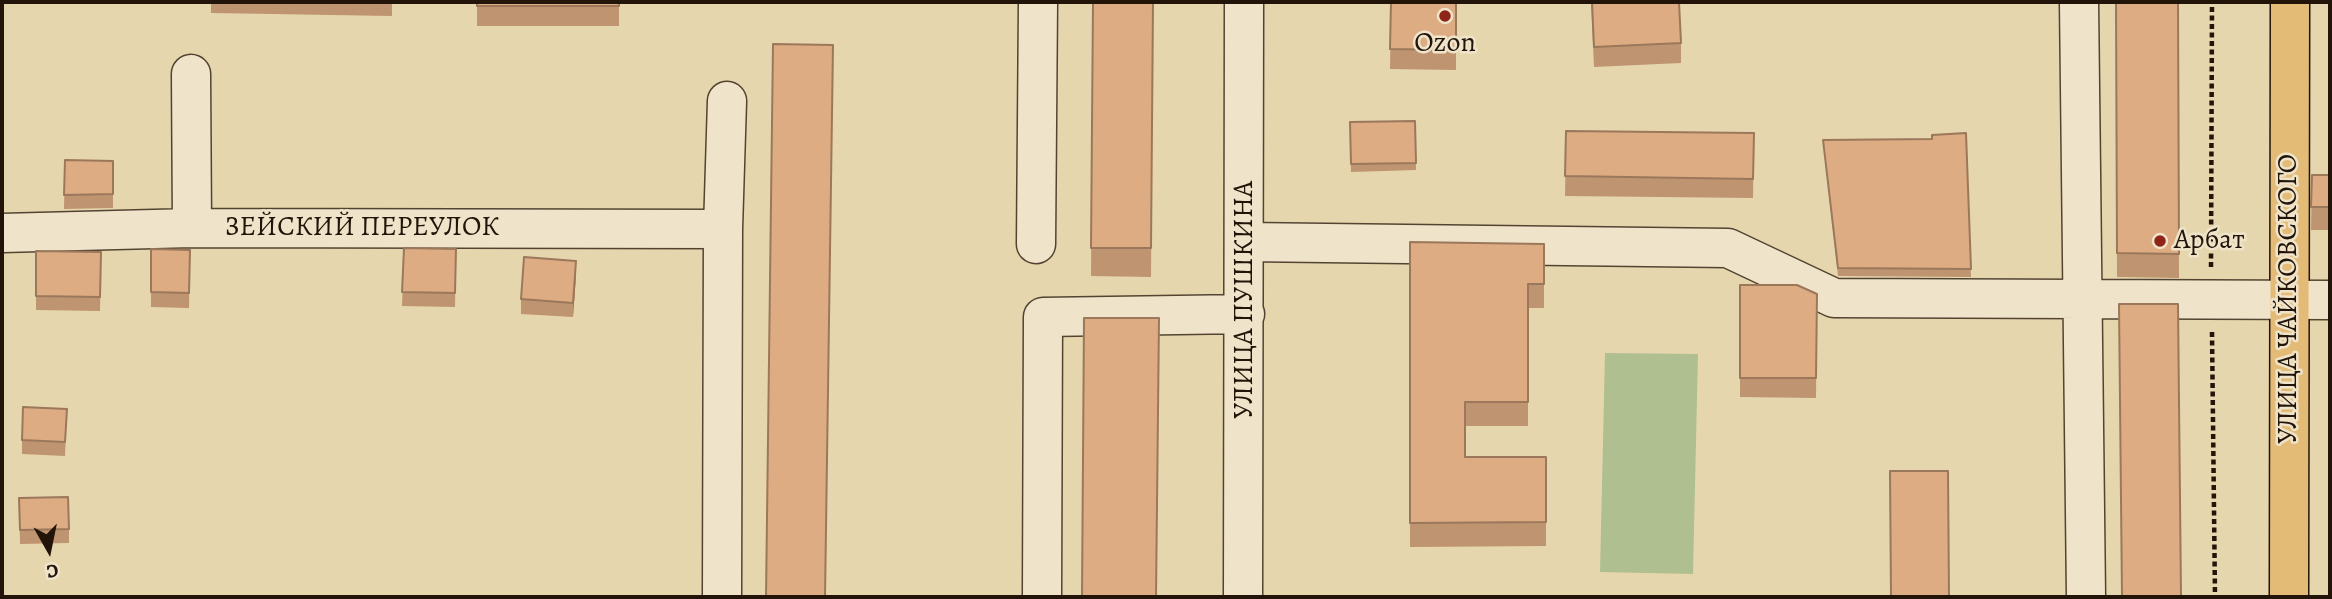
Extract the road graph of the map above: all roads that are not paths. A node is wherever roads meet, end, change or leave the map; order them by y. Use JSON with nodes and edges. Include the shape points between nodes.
{"nodes":[{"id":1,"x":1038,"y":2,"type":"edge"},
{"id":2,"x":1244,"y":2,"type":"edge"},
{"id":3,"x":2079,"y":2,"type":"edge"},
{"id":4,"x":2290,"y":2,"type":"edge"},
{"id":5,"x":191,"y":74,"type":"dead end"},
{"id":6,"x":727,"y":101,"type":"dead end"},
{"id":7,"x":192,"y":228,"type":"junction"},
{"id":8,"x":723,"y":229,"type":"junction"},
{"id":9,"x":2,"y":233,"type":"edge"},
{"id":10,"x":1245,"y":242,"type":"junction"},
{"id":11,"x":1037,"y":244,"type":"dead end"},
{"id":12,"x":2082,"y":299,"type":"junction"},
{"id":13,"x":2289,"y":300,"type":"junction"},
{"id":14,"x":2330,"y":300,"type":"edge"},
{"id":15,"x":1245,"y":314,"type":"junction"},
{"id":16,"x":722,"y":597,"type":"edge"},
{"id":17,"x":1042,"y":597,"type":"edge"},
{"id":18,"x":1243,"y":597,"type":"edge"},
{"id":19,"x":2086,"y":597,"type":"edge"},
{"id":20,"x":2289,"y":597,"type":"edge"}],
"edges":[{"from":1,"to":11,"type":"street"},
{"from":2,"to":10,"type":"street","name":"УЛИЦА ПУШКИНА"},
{"from":3,"to":12,"type":"street"},
{"from":4,"to":13,"type":"main road","name":"УЛИЦА ЧАЙКОВСКОГО"},
{"from":5,"to":7,"type":"street"},
{"from":6,"to":8,"type":"street"},
{"from":7,"to":8,"type":"street","name":"ЗЕЙСКИЙ ПЕРЕУЛОК"},
{"from":7,"to":9,"type":"street","name":"ЗЕЙСКИЙ ПЕРЕУЛОК"},
{"from":8,"to":16,"type":"street"},
{"from":10,"to":12,"type":"street","via":[[1728,248],[1834,298]]},
{"from":10,"to":15,"type":"street","name":"УЛИЦА ПУШКИНА"},
{"from":12,"to":13,"type":"street"},
{"from":12,"to":19,"type":"street"},
{"from":13,"to":14,"type":"street"},
{"from":13,"to":20,"type":"main road","name":"УЛИЦА ЧАЙКОВСКОГО"},
{"from":15,"to":17,"type":"street","via":[[1043,317]]},
{"from":15,"to":18,"type":"street","name":"УЛИЦА ПУШКИНА"}]}
